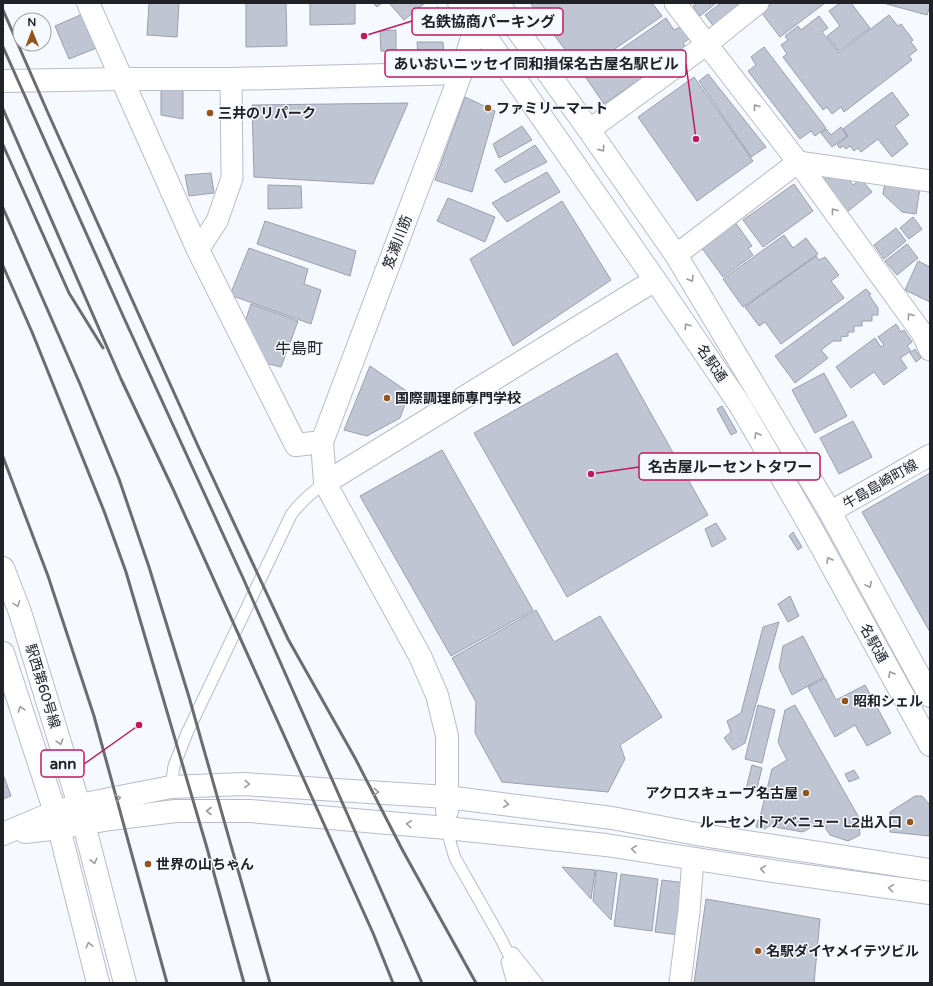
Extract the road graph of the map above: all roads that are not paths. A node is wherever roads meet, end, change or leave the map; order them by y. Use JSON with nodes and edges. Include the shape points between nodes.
{"nodes":[{"id":1,"x":88,"y":3,"type":"edge"},
{"id":2,"x":459,"y":3,"type":"edge"},
{"id":3,"x":483,"y":3,"type":"edge"},
{"id":4,"x":498,"y":3,"type":"edge"},
{"id":5,"x":675,"y":3,"type":"edge"},
{"id":6,"x":758,"y":3,"type":"edge"},
{"id":7,"x":477,"y":24,"type":"junction"},
{"id":8,"x":707,"y":44,"type":"junction"},
{"id":9,"x":461,"y":73,"type":"junction"},
{"id":10,"x":121,"y":79,"type":"junction"},
{"id":11,"x":231,"y":79,"type":"junction"},
{"id":12,"x":3,"y":81,"type":"edge"},
{"id":13,"x":589,"y":130,"type":"junction"},
{"id":14,"x":798,"y":162,"type":"junction"},
{"id":15,"x":930,"y":181,"type":"edge"},
{"id":16,"x":198,"y":250,"type":"junction"},
{"id":17,"x":676,"y":255,"type":"junction"},
{"id":18,"x":655,"y":280,"type":"junction"},
{"id":19,"x":930,"y":350,"type":"edge"},
{"id":20,"x":322,"y":442,"type":"junction"},
{"id":21,"x":930,"y":455,"type":"edge"},
{"id":22,"x":325,"y":483,"type":"junction"},
{"id":23,"x":830,"y":512,"type":"junction"},
{"id":24,"x":3,"y":568,"type":"edge"},
{"id":25,"x":3,"y":653,"type":"edge"},
{"id":26,"x":930,"y":696,"type":"edge"},
{"id":27,"x":930,"y":746,"type":"edge"},
{"id":28,"x":171,"y":787,"type":"junction"},
{"id":29,"x":448,"y":797,"type":"junction"},
{"id":30,"x":82,"y":815,"type":"junction"},
{"id":31,"x":57,"y":820,"type":"junction"},
{"id":32,"x":447,"y":828,"type":"junction"},
{"id":33,"x":3,"y":834,"type":"edge"},
{"id":34,"x":693,"y":859,"type":"junction"},
{"id":35,"x":930,"y":870,"type":"edge"},
{"id":36,"x":930,"y":893,"type":"edge"},
{"id":37,"x":500,"y":937,"type":"junction"},
{"id":38,"x":98,"y":983,"type":"edge"},
{"id":39,"x":124,"y":983,"type":"edge"},
{"id":40,"x":513,"y":983,"type":"edge"},
{"id":41,"x":523,"y":983,"type":"edge"},
{"id":42,"x":537,"y":983,"type":"edge"},
{"id":43,"x":680,"y":983,"type":"edge"}],
"edges":[{"from":1,"to":10,"type":"street"},
{"from":2,"to":7,"type":"street","name":"名駅通"},
{"from":3,"to":7,"type":"street","name":"笈瀬川筋"},
{"from":4,"to":13,"type":"street","name":"名駅通"},
{"from":5,"to":8,"type":"street"},
{"from":6,"to":8,"type":"street"},
{"from":7,"to":9,"type":"street","name":"笈瀬川筋"},
{"from":7,"to":18,"type":"street","name":"名駅通"},
{"from":8,"to":13,"type":"street"},
{"from":14,"to":8,"type":"street","one_way":true},
{"from":9,"to":11,"type":"street"},
{"from":9,"to":20,"type":"street","name":"笈瀬川筋"},
{"from":10,"to":11,"type":"street"},
{"from":10,"to":12,"type":"street"},
{"from":10,"to":16,"type":"street"},
{"from":11,"to":16,"type":"street","via":[[232,178],[217,221]]},
{"from":13,"to":17,"type":"street","name":"名駅通","one_way":true},
{"from":14,"to":15,"type":"street"},
{"from":14,"to":17,"type":"street"},
{"from":19,"to":14,"type":"street","one_way":true,"via":[[922,333]]},
{"from":16,"to":20,"type":"street","via":[[296,445]]},
{"from":17,"to":23,"type":"street","name":"名駅通","one_way":true},
{"from":18,"to":22,"type":"street"},
{"from":27,"to":18,"type":"street","name":"名駅通","one_way":true,"via":[[810,526],[740,405]]},
{"from":20,"to":22,"type":"street","name":"笈瀬川筋"},
{"from":21,"to":23,"type":"street","name":"牛島島崎町線"},
{"from":22,"to":28,"type":"lane","via":[[298,504],[291,515],[187,732],[174,766]]},
{"from":22,"to":29,"type":"street","via":[[420,656],[437,695],[447,736]]},
{"from":23,"to":26,"type":"street","name":"名駅通","one_way":true},
{"from":24,"to":30,"type":"street","name":"駅西第60号線","one_way":true,"via":[[20,612]]},
{"from":31,"to":25,"type":"street","name":"駅西第60号線","one_way":true},
{"from":28,"to":29,"type":"street","one_way":true,"via":[[243,784]]},
{"from":30,"to":28,"type":"street","one_way":true},
{"from":29,"to":32,"type":"street"},
{"from":29,"to":35,"type":"street","one_way":true,"via":[[612,818],[702,835]]},
{"from":30,"to":31,"type":"street"},
{"from":32,"to":30,"type":"street","one_way":true,"via":[[250,810],[176,811],[110,819]]},
{"from":30,"to":39,"type":"street","name":"駅西第60号線","one_way":true},
{"from":31,"to":33,"type":"street"},
{"from":38,"to":31,"type":"street","name":"駅西第60号線","one_way":true},
{"from":34,"to":32,"type":"street","one_way":true,"via":[[606,845]]},
{"from":32,"to":37,"type":"lane","via":[[455,858]]},
{"from":36,"to":34,"type":"street","one_way":true},
{"from":34,"to":43,"type":"street"},
{"from":37,"to":40,"type":"lane"},
{"from":37,"to":41,"type":"lane"},
{"from":37,"to":42,"type":"lane"}]}
